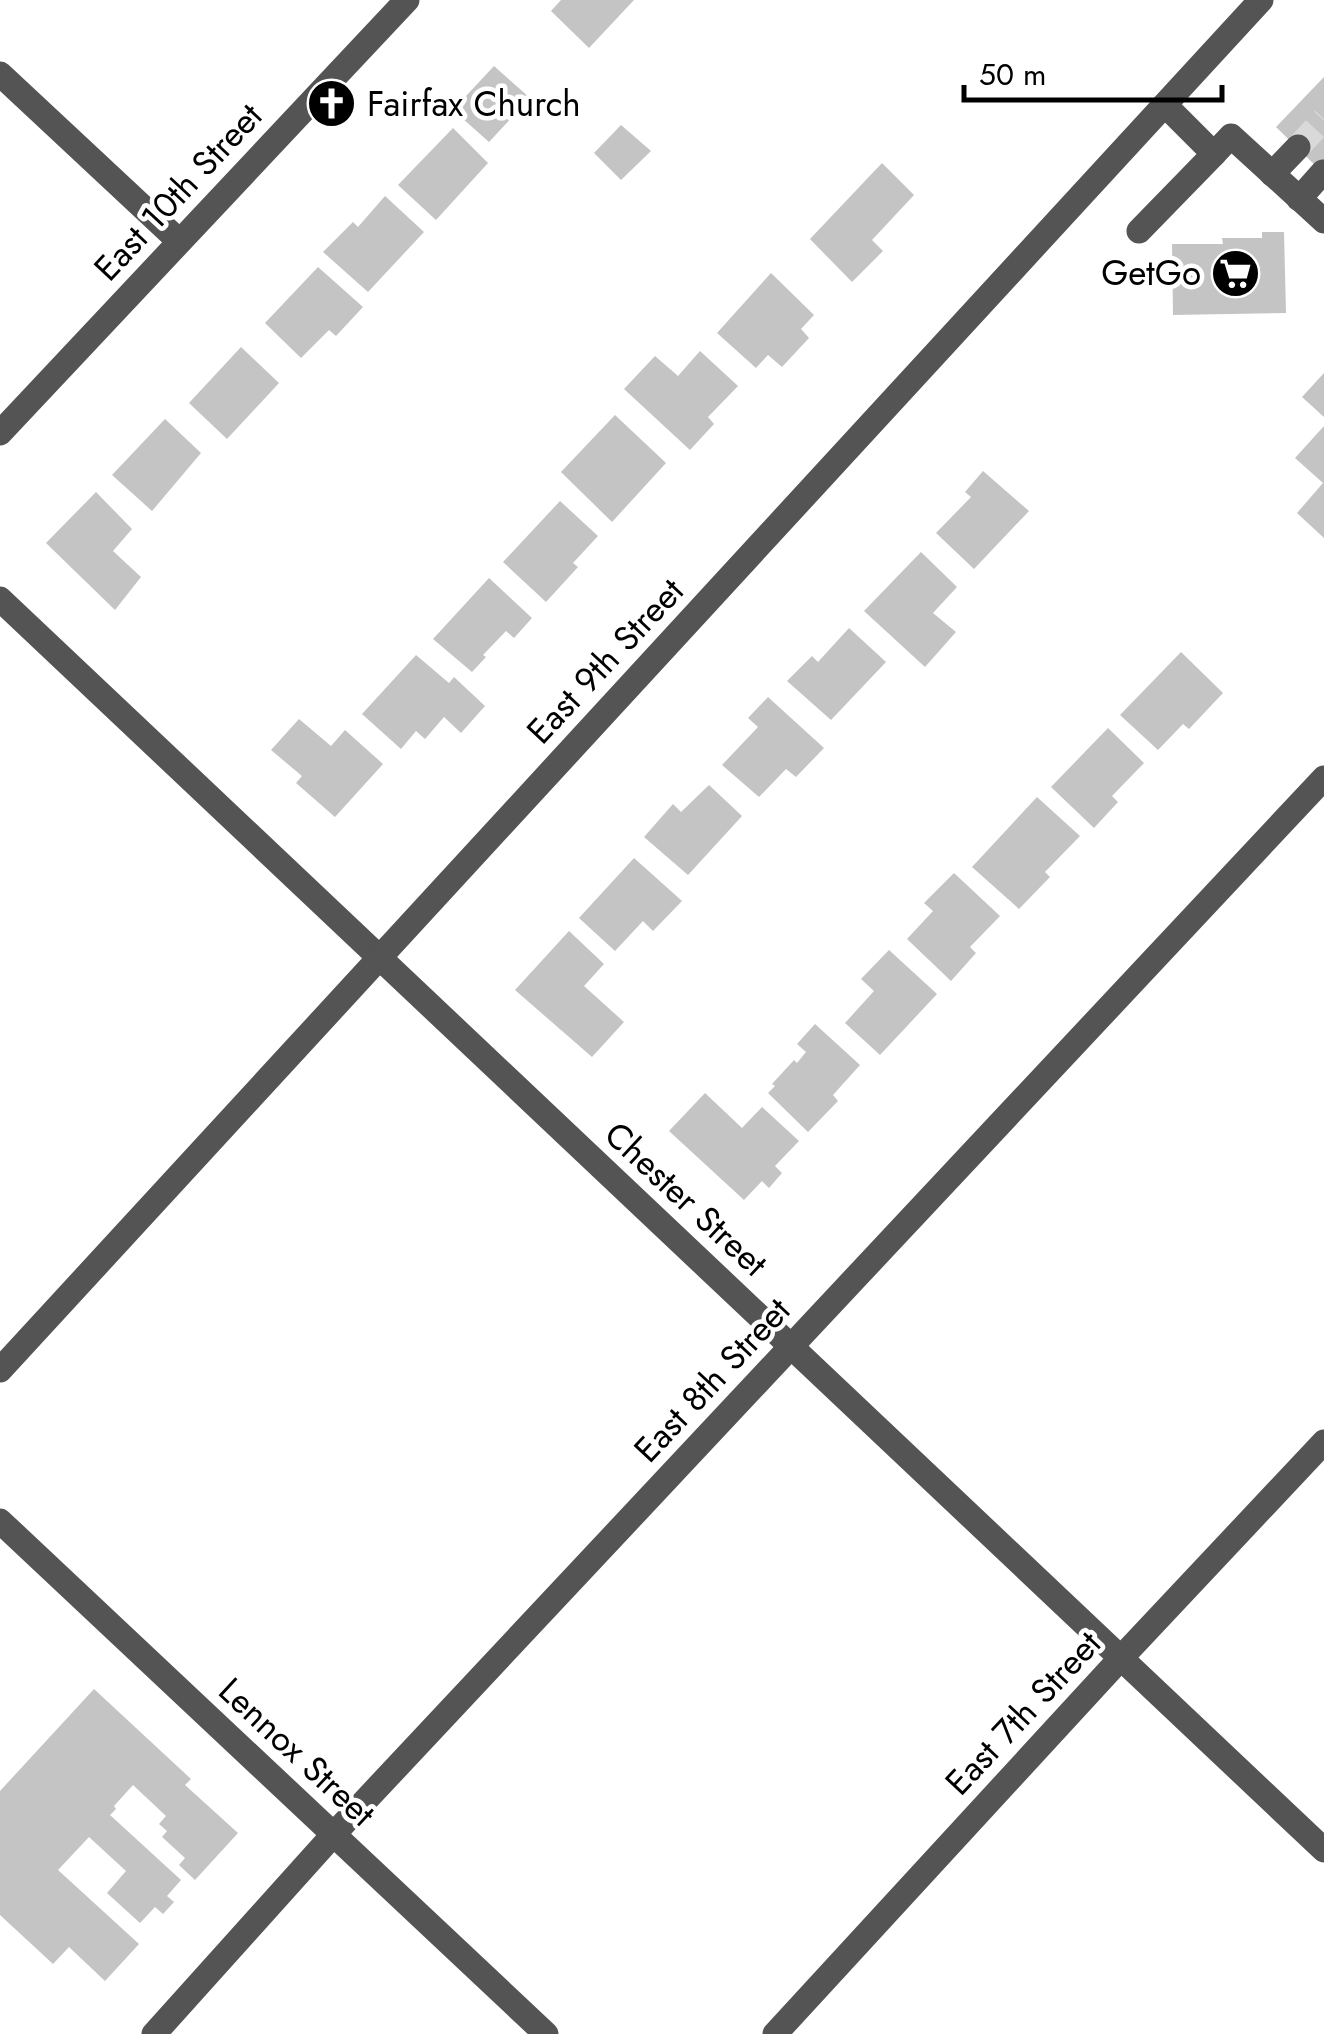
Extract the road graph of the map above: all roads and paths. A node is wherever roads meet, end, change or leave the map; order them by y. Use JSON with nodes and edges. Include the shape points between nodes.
{"nodes":[{"id":1,"x":407,"y":0,"type":"edge"},
{"id":2,"x":1261,"y":0,"type":"edge"},
{"id":3,"x":0,"y":74,"type":"edge"},
{"id":4,"x":1165,"y":105,"type":"junction"},
{"id":5,"x":1298,"y":146,"type":"tunnel mouth"},
{"id":6,"x":1214,"y":154,"type":"junction"},
{"id":7,"x":1324,"y":172,"type":"edge"},
{"id":8,"x":1272,"y":174,"type":"junction"},
{"id":9,"x":1299,"y":198,"type":"junction"},
{"id":10,"x":1324,"y":220,"type":"edge"},
{"id":11,"x":1139,"y":231,"type":"dead end"},
{"id":12,"x":179,"y":242,"type":"junction"},
{"id":13,"x":0,"y":433,"type":"edge"},
{"id":14,"x":0,"y":598,"type":"edge"},
{"id":15,"x":1324,"y":778,"type":"edge"},
{"id":16,"x":379,"y":958,"type":"junction"},
{"id":17,"x":792,"y":1346,"type":"junction"},
{"id":18,"x":0,"y":1370,"type":"edge"},
{"id":19,"x":1324,"y":1442,"type":"edge"},
{"id":20,"x":0,"y":1521,"type":"edge"},
{"id":21,"x":1120,"y":1659,"type":"junction"},
{"id":22,"x":333,"y":1835,"type":"junction"},
{"id":23,"x":1324,"y":1850,"type":"edge"},
{"id":24,"x":154,"y":2034,"type":"edge"},
{"id":25,"x":546,"y":2034,"type":"edge"},
{"id":26,"x":774,"y":2034,"type":"edge"}],
"edges":[{"from":1,"to":12,"type":"street","name":"East 10th Street"},
{"from":2,"to":4,"type":"street","name":"East 9th Street"},
{"from":3,"to":12,"type":"street"},
{"from":4,"to":6,"type":"street"},
{"from":4,"to":16,"type":"street","name":"East 9th Street"},
{"from":5,"to":8,"type":"street"},
{"from":6,"to":8,"type":"street","via":[[1231,136]]},
{"from":6,"to":11,"type":"street"},
{"from":7,"to":9,"type":"street"},
{"from":8,"to":9,"type":"street"},
{"from":9,"to":10,"type":"street"},
{"from":12,"to":13,"type":"street","name":"East 10th Street"},
{"from":14,"to":16,"type":"street","name":"Chester Street"},
{"from":15,"to":17,"type":"street","name":"East 8th Street"},
{"from":16,"to":17,"type":"street","name":"Chester Street"},
{"from":16,"to":18,"type":"street","name":"East 9th Street"},
{"from":17,"to":21,"type":"street","name":"Chester Street"},
{"from":17,"to":22,"type":"street","name":"East 8th Street"},
{"from":19,"to":21,"type":"street","name":"East 7th Street"},
{"from":20,"to":22,"type":"street","name":"Lennox Street"},
{"from":21,"to":23,"type":"street","name":"Chester Street"},
{"from":21,"to":26,"type":"street","name":"East 7th Street"},
{"from":22,"to":24,"type":"street","name":"East 8th Street"},
{"from":22,"to":25,"type":"street","name":"Lennox Street"}]}
